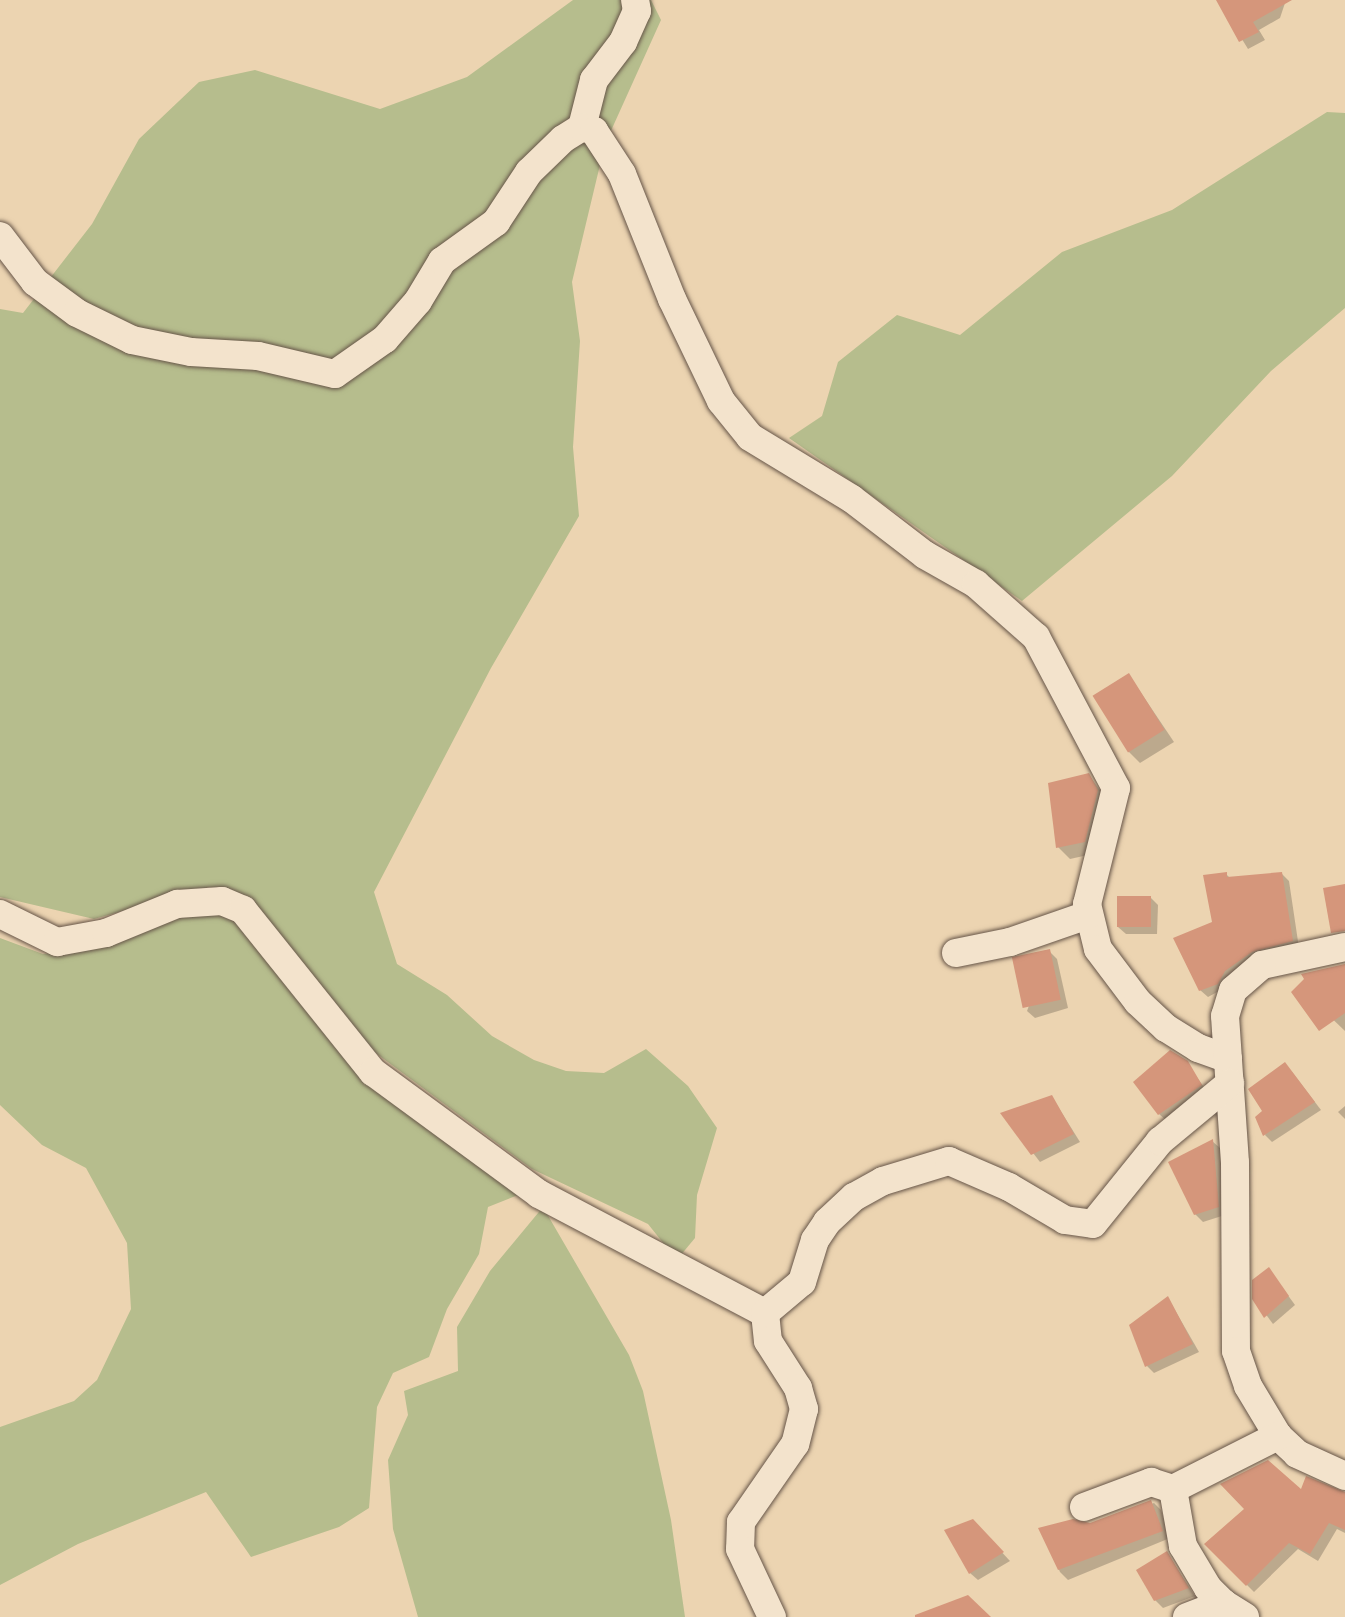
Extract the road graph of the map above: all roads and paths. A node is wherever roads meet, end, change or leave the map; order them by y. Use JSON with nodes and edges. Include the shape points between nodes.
{"nodes":[{"id":1,"x":635,"y":0,"type":"edge"},
{"id":2,"x":582,"y":127,"type":"junction"},
{"id":3,"x":0,"y":236,"type":"edge"},
{"id":4,"x":0,"y":914,"type":"edge"},
{"id":5,"x":1088,"y":915,"type":"junction"},
{"id":6,"x":1345,"y":947,"type":"edge"},
{"id":7,"x":956,"y":953,"type":"dead end"},
{"id":8,"x":1229,"y":1071,"type":"junction"},
{"id":9,"x":765,"y":1313,"type":"junction"},
{"id":10,"x":1278,"y":1436,"type":"junction"},
{"id":11,"x":1345,"y":1476,"type":"edge"},
{"id":12,"x":1173,"y":1489,"type":"junction"},
{"id":13,"x":1084,"y":1507,"type":"dead end"},
{"id":14,"x":1234,"y":1610,"type":"edge"},
{"id":15,"x":772,"y":1617,"type":"edge"},
{"id":16,"x":1186,"y":1617,"type":"edge"}],
"edges":[{"from":1,"to":2,"type":"street","via":[[637,11],[623,42],[594,80]]},
{"from":2,"to":3,"type":"street","via":[[529,172],[496,222],[442,261],[418,301],[385,339],[335,374],[258,356],[191,352],[132,340],[77,313],[35,282]]},
{"from":2,"to":5,"type":"street","via":[[594,131],[622,174],[672,299],[721,401],[750,437],[976,584],[1036,638],[1116,788],[1113,814],[1091,878]]},
{"from":4,"to":9,"type":"street","via":[[57,942],[106,933],[177,904],[222,901],[243,910],[373,1072],[539,1194]]},
{"from":5,"to":7,"type":"street","via":[[1010,942]]},
{"from":5,"to":8,"type":"street","via":[[1098,950],[1138,1002],[1166,1028]]},
{"from":6,"to":8,"type":"street","via":[[1287,956],[1242,978],[1225,1016]]},
{"from":8,"to":9,"type":"street","via":[[1160,1141],[1093,1224],[1065,1220],[1010,1187],[949,1161],[883,1181],[854,1198],[815,1240],[802,1282]]},
{"from":8,"to":10,"type":"street","via":[[1236,1351],[1248,1386]]},
{"from":9,"to":15,"type":"street","via":[[768,1341],[798,1388],[804,1409],[795,1444],[741,1522],[740,1549]]},
{"from":10,"to":11,"type":"street","via":[[1297,1454]]},
{"from":10,"to":12,"type":"street"},
{"from":12,"to":13,"type":"street","via":[[1151,1482]]},
{"from":12,"to":14,"type":"street","via":[[1183,1546],[1208,1588]]},
{"from":14,"to":16,"type":"street"}]}
